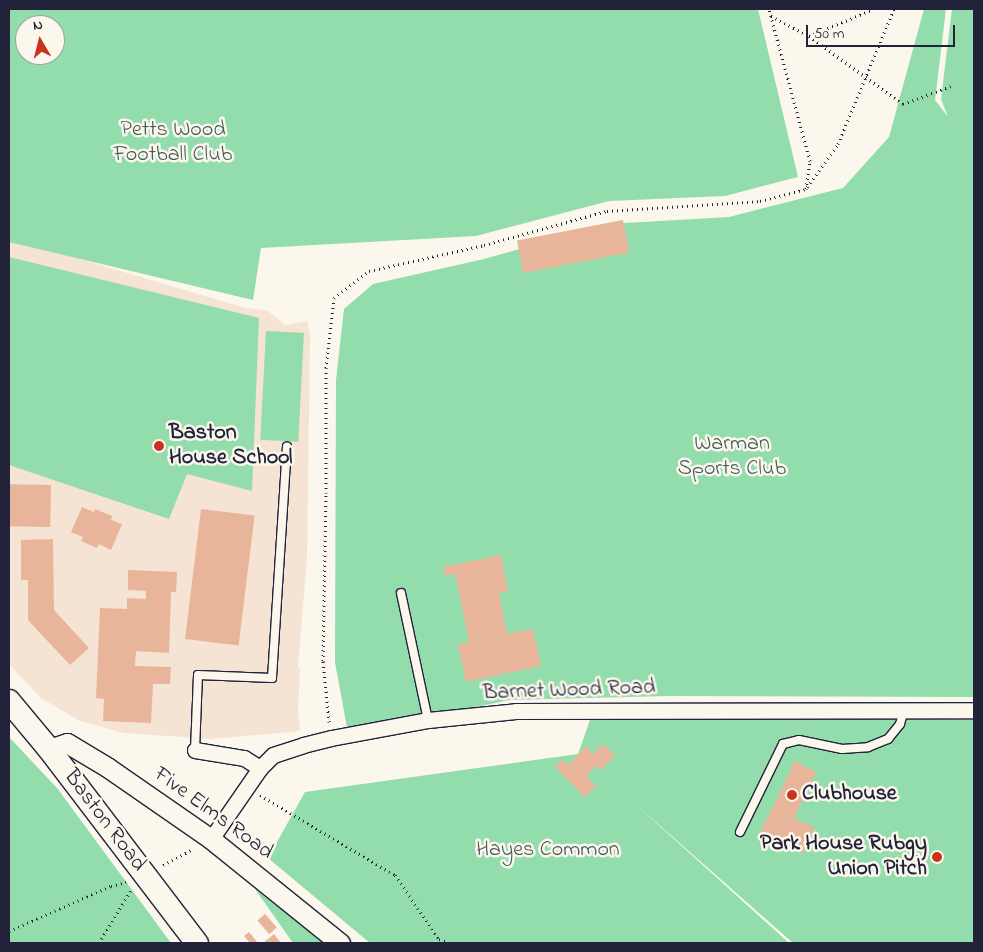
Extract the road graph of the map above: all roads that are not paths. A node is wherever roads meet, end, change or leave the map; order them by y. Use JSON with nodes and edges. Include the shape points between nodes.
{"nodes":[{"id":1,"x":287,"y":446,"type":"dead end"},
{"id":2,"x":401,"y":592,"type":"dead end"},
{"id":3,"x":9,"y":701,"type":"edge"},
{"id":4,"x":904,"y":710,"type":"junction"},
{"id":5,"x":974,"y":710,"type":"edge"},
{"id":6,"x":428,"y":720,"type":"junction"},
{"id":7,"x":49,"y":749,"type":"junction"},
{"id":8,"x":195,"y":750,"type":"joint"},
{"id":9,"x":260,"y":768,"type":"junction"},
{"id":10,"x":740,"y":832,"type":"dead end"},
{"id":11,"x":211,"y":839,"type":"junction"},
{"id":12,"x":197,"y":943,"type":"edge"},
{"id":13,"x":340,"y":943,"type":"edge"}],
"edges":[{"from":1,"to":8,"type":"lane","via":[[272,678],[198,675]]},
{"from":2,"to":6,"type":"lane"},
{"from":3,"to":7,"type":"main road","name":"Baston Road"},
{"from":4,"to":5,"type":"street","name":"Barnet Wood Road"},
{"from":4,"to":6,"type":"street","name":"Barnet Wood Road","via":[[516,711]]},
{"from":4,"to":10,"type":"lane","via":[[900,724],[888,739],[868,747],[842,749],[799,740],[783,744]]},
{"from":6,"to":9,"type":"street","name":"Barnet Wood Road","via":[[303,745],[273,756]]},
{"from":7,"to":11,"type":"street","name":"Five Elms Road","via":[[67,743]]},
{"from":7,"to":12,"type":"main road","name":"Baston Road"},
{"from":8,"to":9,"type":"street","via":[[244,758]]},
{"from":9,"to":11,"type":"street","name":"Barnet Wood Road"},
{"from":11,"to":13,"type":"street","name":"Five Elms Road"}]}
